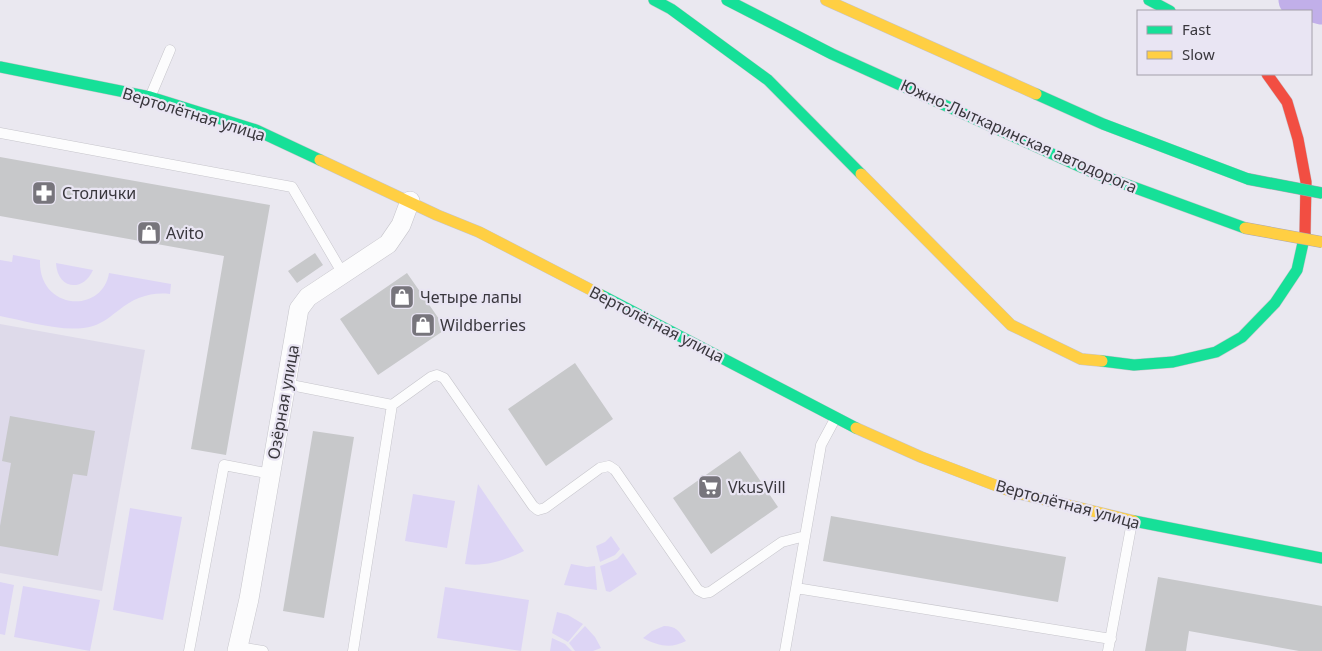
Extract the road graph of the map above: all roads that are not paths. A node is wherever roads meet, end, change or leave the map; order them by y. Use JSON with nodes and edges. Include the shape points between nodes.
{"nodes":[{"id":1,"x":654,"y":0,"type":"edge"},
{"id":2,"x":727,"y":0,"type":"edge"},
{"id":3,"x":826,"y":0,"type":"edge"},
{"id":4,"x":1149,"y":0,"type":"edge"},
{"id":5,"x":1168,"y":10,"type":"edge"},
{"id":6,"x":170,"y":50,"type":"dead end"},
{"id":7,"x":0,"y":67,"type":"edge"},
{"id":8,"x":1268,"y":75,"type":"edge"},
{"id":9,"x":150,"y":97,"type":"junction"},
{"id":10,"x":0,"y":133,"type":"edge"},
{"id":11,"x":1322,"y":193,"type":"edge"},
{"id":12,"x":410,"y":201,"type":"junction"},
{"id":13,"x":1322,"y":242,"type":"edge"},
{"id":14,"x":343,"y":274,"type":"junction"},
{"id":15,"x":286,"y":384,"type":"junction"},
{"id":16,"x":392,"y":405,"type":"junction"},
{"id":17,"x":835,"y":418,"type":"junction"},
{"id":18,"x":270,"y":474,"type":"junction"},
{"id":19,"x":1132,"y":521,"type":"junction"},
{"id":20,"x":805,"y":536,"type":"junction"},
{"id":21,"x":1322,"y":558,"type":"edge"},
{"id":22,"x":796,"y":588,"type":"junction"},
{"id":23,"x":1110,"y":639,"type":"junction"},
{"id":24,"x":237,"y":649,"type":"edge"},
{"id":25,"x":189,"y":651,"type":"edge"},
{"id":26,"x":263,"y":651,"type":"edge"},
{"id":27,"x":352,"y":651,"type":"edge"},
{"id":28,"x":784,"y":651,"type":"edge"},
{"id":29,"x":1108,"y":651,"type":"edge"}],
"edges":[{"from":1,"to":8,"type":"main road","via":[[768,80],[1011,325],[1081,359],[1134,365],[1173,362],[1216,352],[1242,337],[1275,304],[1297,270],[1306,234],[1306,182],[1298,139],[1286,102]]},
{"from":2,"to":13,"type":"main road","name":"Южно-Лыткаринская автодорога","bridge":true,"via":[[832,54],[1092,172],[1245,228]]},
{"from":3,"to":11,"type":"main road","bridge":true,"via":[[1104,124],[1248,179]]},
{"from":4,"to":5,"type":"main road"},
{"from":6,"to":9,"type":"lane"},
{"from":7,"to":9,"type":"main road","name":"Вертолётная улица"},
{"from":9,"to":12,"type":"main road","name":"Вертолётная улица","via":[[256,130]]},
{"from":10,"to":14,"type":"lane","via":[[292,187]]},
{"from":12,"to":14,"type":"street","name":"Озёрная улица","via":[[401,225],[388,244]]},
{"from":12,"to":17,"type":"main road","name":"Вертолётная улица","via":[[488,237]]},
{"from":14,"to":15,"type":"street","name":"Озёрная улица","via":[[308,297],[299,310]]},
{"from":15,"to":16,"type":"lane"},
{"from":15,"to":18,"type":"street","name":"Озёрная улица"},
{"from":16,"to":20,"type":"lane","via":[[431,377],[444,378],[538,510],[600,468],[609,466],[615,470],[698,590],[704,593],[782,542]]},
{"from":16,"to":27,"type":"lane"},
{"from":17,"to":19,"type":"main road","name":"Вертолётная улица","via":[[921,457],[1013,492]]},
{"from":17,"to":20,"type":"lane","via":[[821,445]]},
{"from":18,"to":24,"type":"street","name":"Озёрная улица","via":[[249,599]]},
{"from":18,"to":25,"type":"lane","via":[[224,466]]},
{"from":19,"to":21,"type":"main road","name":"Вертолётная улица"},
{"from":19,"to":23,"type":"lane"},
{"from":20,"to":22,"type":"lane"},
{"from":22,"to":23,"type":"lane"},
{"from":22,"to":28,"type":"lane"},
{"from":23,"to":29,"type":"lane"},
{"from":24,"to":26,"type":"lane"}]}
